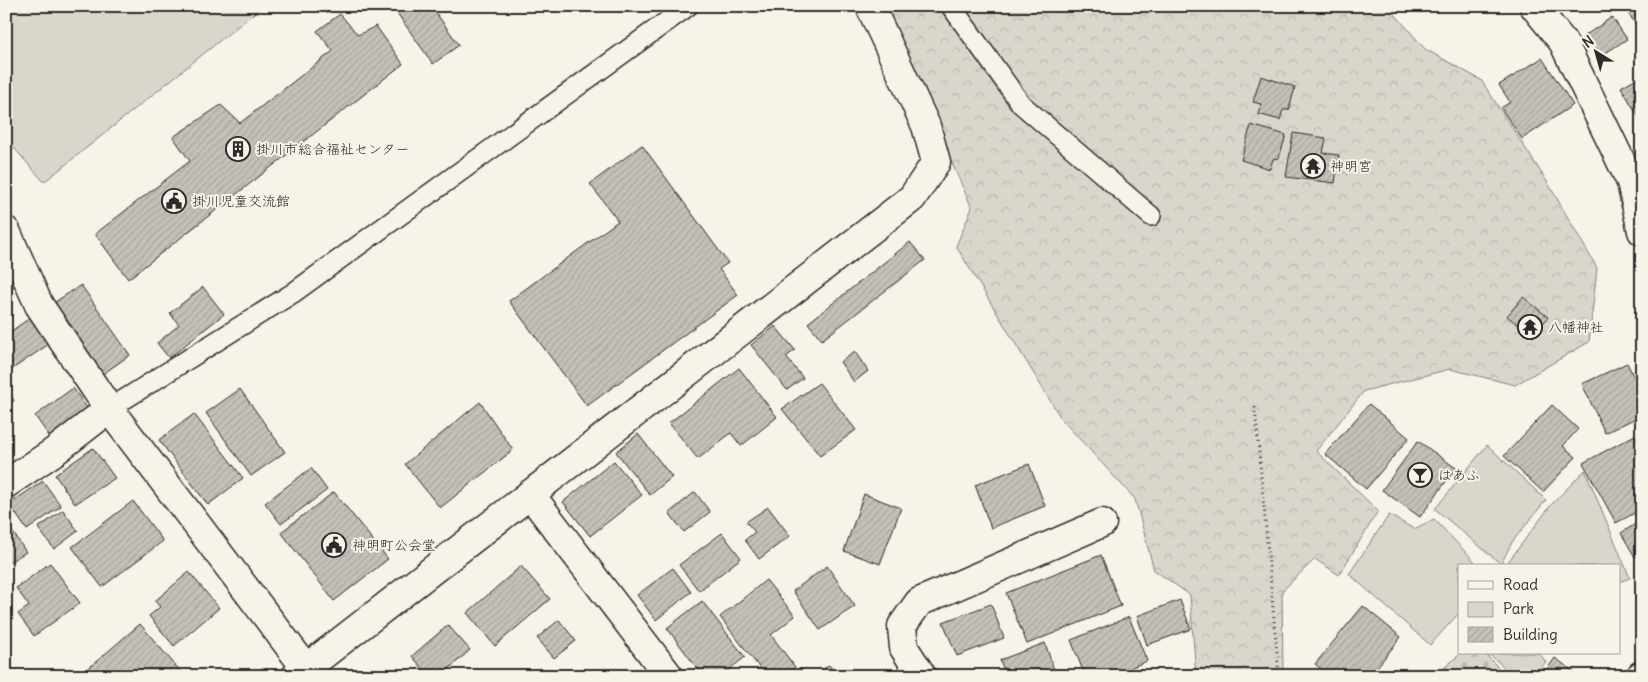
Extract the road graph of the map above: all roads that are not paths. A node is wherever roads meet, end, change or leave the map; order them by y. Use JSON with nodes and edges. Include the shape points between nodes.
{"nodes":[{"id":1,"x":688,"y":6,"type":"edge"},
{"id":2,"x":870,"y":6,"type":"edge"},
{"id":3,"x":951,"y":6,"type":"edge"},
{"id":4,"x":1534,"y":6,"type":"edge"},
{"id":5,"x":1151,"y":216,"type":"dead end"},
{"id":6,"x":6,"y":231,"type":"edge"},
{"id":7,"x":1642,"y":231,"type":"edge"},
{"id":8,"x":109,"y":409,"type":"junction"},
{"id":9,"x":6,"y":484,"type":"edge"},
{"id":10,"x":530,"y":494,"type":"junction"},
{"id":11,"x":1102,"y":522,"type":"dead end"},
{"id":12,"x":300,"y":672,"type":"edge"},
{"id":13,"x":669,"y":676,"type":"edge"},
{"id":14,"x":922,"y":676,"type":"edge"}],
"edges":[{"from":1,"to":8,"type":"lane","via":[[293,293]]},
{"from":2,"to":10,"type":"street","via":[[926,126],[936,162],[912,198]]},
{"from":3,"to":5,"type":"lane","via":[[1021,104]]},
{"from":4,"to":7,"type":"street","via":[[1563,42],[1631,182]]},
{"from":6,"to":8,"type":"street","via":[[39,305]]},
{"from":8,"to":9,"type":"street"},
{"from":8,"to":12,"type":"street"},
{"from":10,"to":12,"type":"street"},
{"from":10,"to":13,"type":"street"},
{"from":11,"to":14,"type":"street","via":[[918,602],[902,626],[904,648]]}]}
